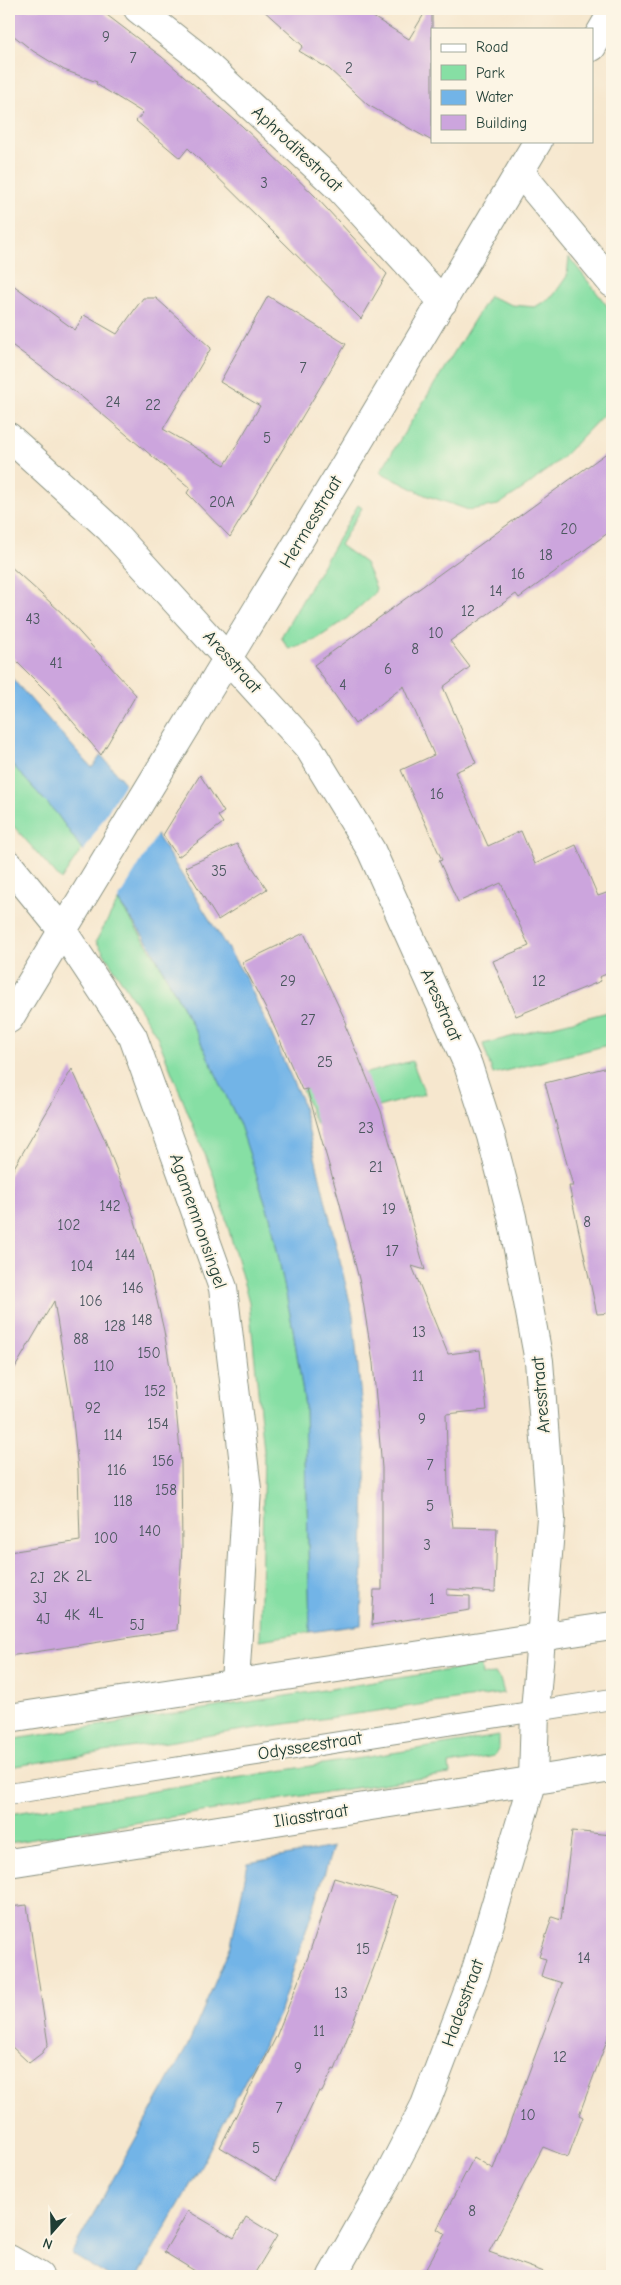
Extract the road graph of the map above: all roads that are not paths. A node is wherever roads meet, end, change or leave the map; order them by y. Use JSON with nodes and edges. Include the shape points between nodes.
{"nodes":[{"id":1,"x":138,"y":9,"type":"edge"},
{"id":2,"x":612,"y":13,"type":"edge"},
{"id":3,"x":594,"y":44,"type":"edge"},
{"id":4,"x":537,"y":142,"type":"edge"},
{"id":5,"x":520,"y":172,"type":"junction"},
{"id":6,"x":612,"y":283,"type":"edge"},
{"id":7,"x":443,"y":302,"type":"junction"},
{"id":8,"x":9,"y":437,"type":"edge"},
{"id":9,"x":228,"y":658,"type":"junction"},
{"id":10,"x":9,"y":865,"type":"edge"},
{"id":11,"x":62,"y":930,"type":"junction"},
{"id":12,"x":9,"y":1019,"type":"edge"},
{"id":13,"x":612,"y":1626,"type":"edge"},
{"id":14,"x":541,"y":1637,"type":"junction"},
{"id":15,"x":235,"y":1683,"type":"junction"},
{"id":16,"x":612,"y":1699,"type":"edge"},
{"id":17,"x":535,"y":1711,"type":"junction"},
{"id":18,"x":9,"y":1718,"type":"edge"},
{"id":19,"x":612,"y":1768,"type":"edge"},
{"id":20,"x":532,"y":1780,"type":"junction"},
{"id":21,"x":9,"y":1794,"type":"edge"},
{"id":22,"x":9,"y":1863,"type":"edge"},
{"id":23,"x":9,"y":2258,"type":"edge"},
{"id":24,"x":39,"y":2276,"type":"edge"},
{"id":25,"x":332,"y":2276,"type":"edge"}],
"edges":[{"from":1,"to":7,"type":"street","name":"Aphroditestraat","via":[[196,54],[340,189]]},
{"from":2,"to":3,"type":"street"},
{"from":4,"to":5,"type":"street","name":"Hermesstraat"},
{"from":5,"to":6,"type":"street"},
{"from":5,"to":7,"type":"street","name":"Hermesstraat"},
{"from":7,"to":9,"type":"street","name":"Hermesstraat"},
{"from":8,"to":9,"type":"street","name":"Aresstraat","via":[[110,529]]},
{"from":9,"to":11,"type":"street","name":"Hermesstraat"},
{"from":9,"to":14,"type":"street","name":"Aresstraat","via":[[309,748],[372,850],[468,1066],[491,1136],[512,1217],[539,1361],[551,1518]]},
{"from":10,"to":11,"type":"street","name":"Agamemnonsingel"},
{"from":11,"to":12,"type":"street","name":"Hermesstraat"},
{"from":11,"to":15,"type":"street","name":"Agamemnonsingel","via":[[133,1037],[222,1288],[247,1489]]},
{"from":13,"to":14,"type":"street"},
{"from":14,"to":15,"type":"street"},
{"from":14,"to":17,"type":"street","name":"Aresstraat"},
{"from":15,"to":18,"type":"street"},
{"from":16,"to":17,"type":"lane","name":"Odysseestraat"},
{"from":17,"to":20,"type":"street","name":"Hadesstraat"},
{"from":17,"to":21,"type":"lane","name":"Odysseestraat"},
{"from":19,"to":20,"type":"street","name":"Iliasstraat"},
{"from":20,"to":22,"type":"street","name":"Iliasstraat"},
{"from":20,"to":25,"type":"street","name":"Hadesstraat","via":[[475,1973],[425,2105]]},
{"from":23,"to":24,"type":"street"}]}
